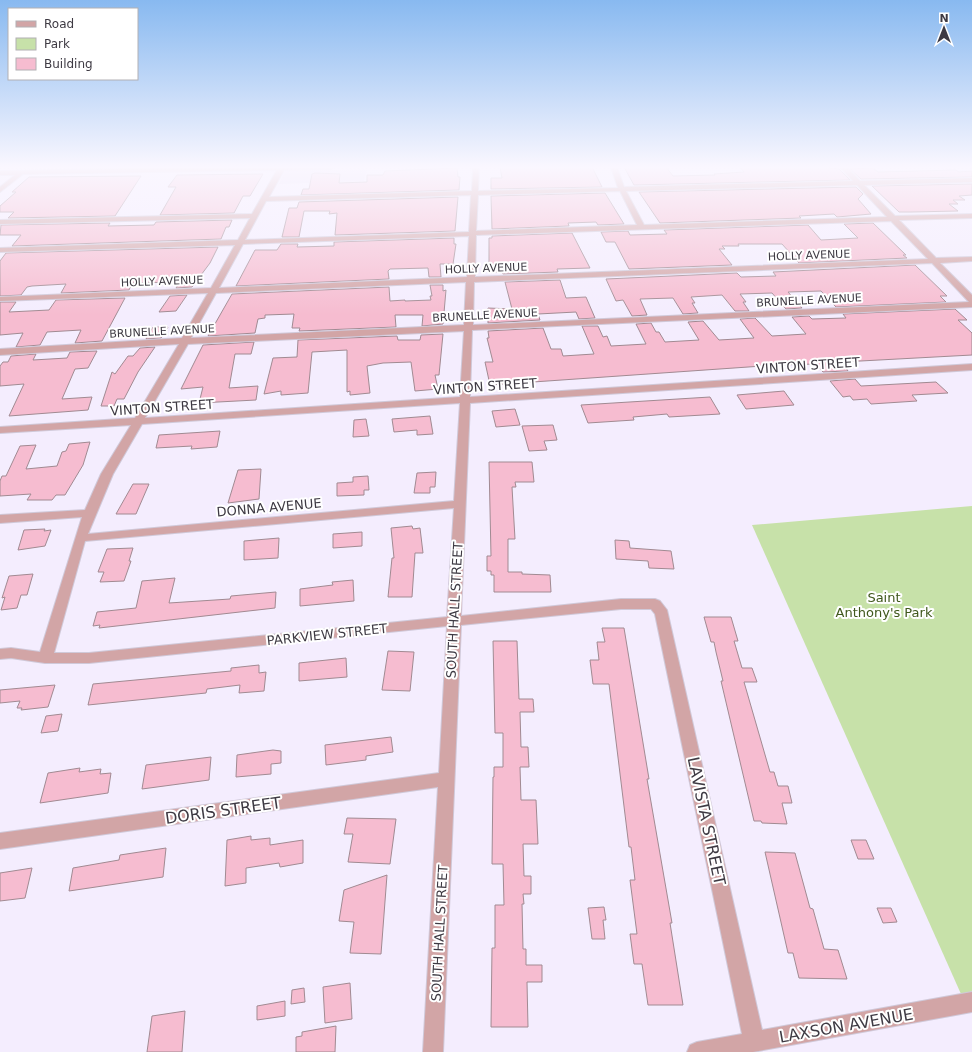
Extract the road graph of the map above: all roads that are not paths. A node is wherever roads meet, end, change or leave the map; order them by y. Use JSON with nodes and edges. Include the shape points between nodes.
{"nodes":[{"id":1,"x":250,"y":216,"type":"edge"},
{"id":2,"x":254,"y":216,"type":"edge"},
{"id":3,"x":473,"y":216,"type":"edge"},
{"id":4,"x":636,"y":216,"type":"edge"},
{"id":5,"x":890,"y":216,"type":"edge"},
{"id":6,"x":970,"y":216,"type":"edge"},
{"id":7,"x":893,"y":219,"type":"junction"},
{"id":8,"x":0,"y":222,"type":"edge"},
{"id":9,"x":642,"y":227,"type":"junction"},
{"id":10,"x":473,"y":233,"type":"junction"},
{"id":11,"x":240,"y":242,"type":"junction"},
{"id":12,"x":0,"y":250,"type":"edge"},
{"id":13,"x":972,"y":259,"type":"edge"},
{"id":14,"x":934,"y":261,"type":"junction"},
{"id":15,"x":470,"y":279,"type":"junction"},
{"id":16,"x":212,"y":290,"type":"junction"},
{"id":17,"x":0,"y":299,"type":"edge"},
{"id":18,"x":972,"y":300,"type":"edge"},
{"id":19,"x":972,"y":304,"type":"edge"},
{"id":20,"x":468,"y":328,"type":"junction"},
{"id":21,"x":185,"y":341,"type":"junction"},
{"id":22,"x":0,"y":352,"type":"edge"},
{"id":23,"x":972,"y":367,"type":"edge"},
{"id":24,"x":465,"y":400,"type":"junction"},
{"id":25,"x":138,"y":421,"type":"junction"},
{"id":26,"x":0,"y":430,"type":"edge"},
{"id":27,"x":460,"y":504,"type":"junction"},
{"id":28,"x":89,"y":513,"type":"junction"},
{"id":29,"x":0,"y":519,"type":"edge"},
{"id":30,"x":80,"y":538,"type":"junction"},
{"id":31,"x":655,"y":604,"type":"joint"},
{"id":32,"x":454,"y":622,"type":"junction"},
{"id":33,"x":0,"y":654,"type":"edge"},
{"id":34,"x":46,"y":658,"type":"junction"},
{"id":35,"x":446,"y":779,"type":"junction"},
{"id":36,"x":0,"y":841,"type":"edge"},
{"id":37,"x":972,"y":1002,"type":"edge"},
{"id":38,"x":754,"y":1042,"type":"junction"},
{"id":39,"x":433,"y":1052,"type":"edge"},
{"id":40,"x":697,"y":1052,"type":"edge"}],
"edges":[{"from":1,"to":8,"type":"street"},
{"from":2,"to":11,"type":"street"},
{"from":3,"to":10,"type":"street","name":"SOUTH HALL STREET"},
{"from":4,"to":9,"type":"street"},
{"from":5,"to":7,"type":"street"},
{"from":6,"to":7,"type":"street"},
{"from":7,"to":9,"type":"street"},
{"from":7,"to":14,"type":"street"},
{"from":9,"to":10,"type":"street"},
{"from":10,"to":11,"type":"street"},
{"from":10,"to":15,"type":"street","name":"SOUTH HALL STREET"},
{"from":11,"to":12,"type":"street"},
{"from":11,"to":16,"type":"street"},
{"from":13,"to":14,"type":"street","name":"HOLLY AVENUE"},
{"from":14,"to":15,"type":"street","name":"HOLLY AVENUE"},
{"from":14,"to":18,"type":"street"},
{"from":15,"to":16,"type":"street","name":"HOLLY AVENUE"},
{"from":15,"to":20,"type":"street","name":"SOUTH HALL STREET"},
{"from":16,"to":17,"type":"street","name":"HOLLY AVENUE"},
{"from":16,"to":21,"type":"street"},
{"from":19,"to":20,"type":"street","name":"BRUNELLE AVENUE"},
{"from":20,"to":21,"type":"street","name":"BRUNELLE AVENUE"},
{"from":20,"to":24,"type":"street","name":"SOUTH HALL STREET"},
{"from":21,"to":22,"type":"street","name":"BRUNELLE AVENUE"},
{"from":21,"to":25,"type":"street"},
{"from":23,"to":24,"type":"street","name":"VINTON STREET"},
{"from":24,"to":25,"type":"street","name":"VINTON STREET"},
{"from":24,"to":27,"type":"street","name":"SOUTH HALL STREET"},
{"from":25,"to":26,"type":"street","name":"VINTON STREET"},
{"from":25,"to":28,"type":"street","via":[[107,474]]},
{"from":27,"to":30,"type":"street","name":"DONNA AVENUE"},
{"from":27,"to":32,"type":"street","name":"SOUTH HALL STREET"},
{"from":28,"to":29,"type":"street"},
{"from":28,"to":30,"type":"street"},
{"from":30,"to":34,"type":"street"},
{"from":31,"to":32,"type":"street","name":"PARKVIEW STREET","via":[[628,603]]},
{"from":31,"to":38,"type":"street","name":"LAVISTA STREET","via":[[662,613]]},
{"from":32,"to":34,"type":"street","name":"PARKVIEW STREET","via":[[89,658]]},
{"from":32,"to":35,"type":"street","name":"SOUTH HALL STREET"},
{"from":33,"to":34,"type":"street","name":"PARKVIEW STREET"},
{"from":35,"to":36,"type":"street","name":"DORIS STREET"},
{"from":35,"to":39,"type":"street","name":"SOUTH HALL STREET"},
{"from":37,"to":38,"type":"street","name":"LAXSON AVENUE"},
{"from":38,"to":40,"type":"street","name":"LAXSON AVENUE"}]}
